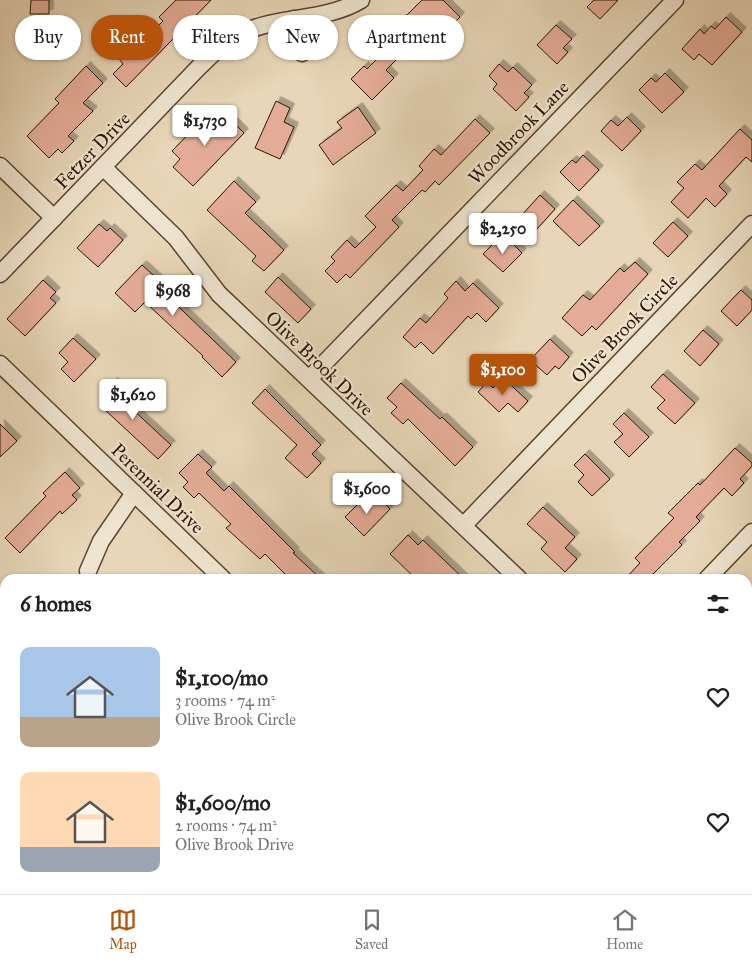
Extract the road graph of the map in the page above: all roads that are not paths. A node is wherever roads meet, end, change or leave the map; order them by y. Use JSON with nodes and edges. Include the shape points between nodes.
{"nodes":[{"id":1,"x":361,"y":0,"type":"edge"},
{"id":2,"x":675,"y":0,"type":"edge"},
{"id":3,"x":320,"y":15,"type":"edge"},
{"id":4,"x":268,"y":26,"type":"edge"},
{"id":5,"x":0,"y":166,"type":"edge"},
{"id":6,"x":103,"y":167,"type":"junction"},
{"id":7,"x":54,"y":218,"type":"junction"},
{"id":8,"x":752,"y":224,"type":"edge"},
{"id":9,"x":0,"y":274,"type":"edge"},
{"id":10,"x":0,"y":364,"type":"edge"},
{"id":11,"x":310,"y":379,"type":"junction"},
{"id":12,"x":134,"y":493,"type":"junction"},
{"id":13,"x":464,"y":525,"type":"junction"},
{"id":14,"x":752,"y":532,"type":"edge"},
{"id":15,"x":88,"y":571,"type":"dead end"},
{"id":16,"x":218,"y":574,"type":"edge"},
{"id":17,"x":514,"y":574,"type":"edge"},
{"id":18,"x":712,"y":574,"type":"edge"}],
"edges":[{"from":1,"to":3,"type":"street","name":"Fetzer Drive"},
{"from":2,"to":11,"type":"street","name":"Woodbrook Lane"},
{"from":4,"to":6,"type":"street","name":"Fetzer Drive","via":[[231,39],[199,67]]},
{"from":5,"to":7,"type":"street"},
{"from":6,"to":7,"type":"street","name":"Fetzer Drive"},
{"from":6,"to":11,"type":"street","name":"Olive Brook Drive","via":[[176,238],[219,294]]},
{"from":7,"to":9,"type":"street","name":"Fetzer Drive"},
{"from":8,"to":13,"type":"street","name":"Olive Brook Circle"},
{"from":10,"to":12,"type":"street","name":"Perennial Drive"},
{"from":11,"to":13,"type":"street","name":"Olive Brook Drive"},
{"from":12,"to":15,"type":"street","via":[[101,541]]},
{"from":12,"to":16,"type":"street","name":"Perennial Drive"},
{"from":13,"to":17,"type":"street","name":"Olive Brook Drive"},
{"from":14,"to":18,"type":"street"}]}
